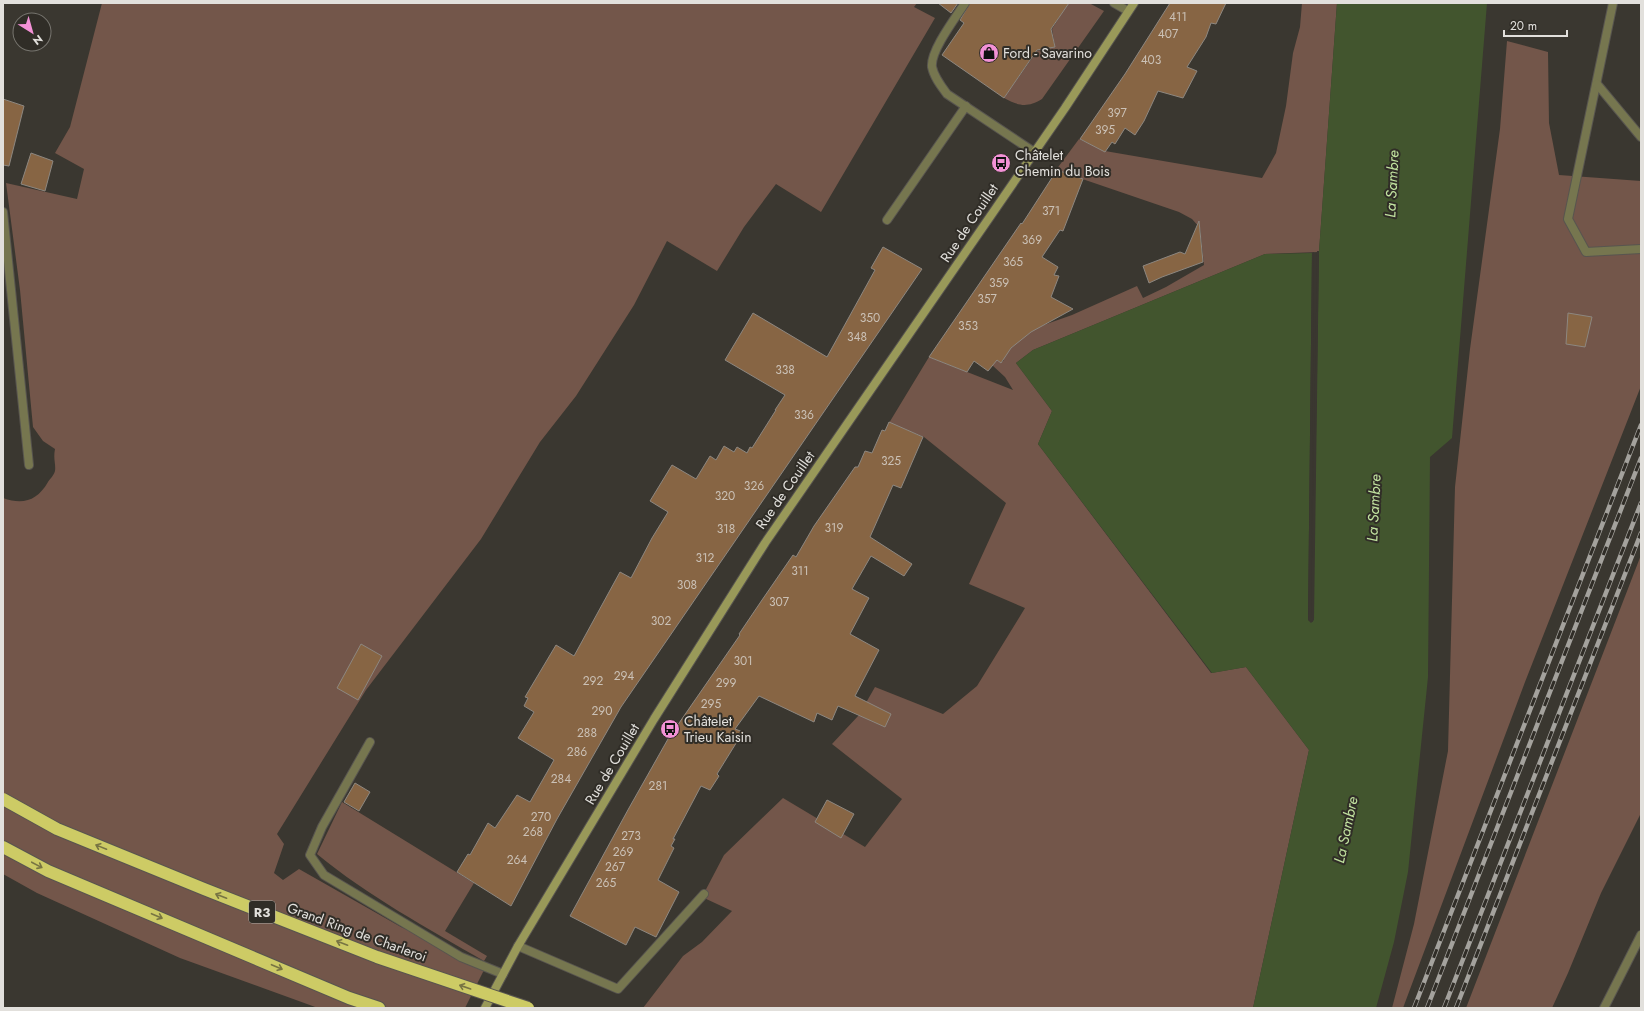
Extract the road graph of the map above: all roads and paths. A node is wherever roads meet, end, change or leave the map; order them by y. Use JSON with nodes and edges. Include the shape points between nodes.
{"nodes":[{"id":1,"x":965,"y":3,"type":"edge"},
{"id":2,"x":1114,"y":3,"type":"edge"},
{"id":3,"x":1134,"y":3,"type":"edge"},
{"id":4,"x":1613,"y":3,"type":"edge"},
{"id":5,"x":1128,"y":11,"type":"junction"},
{"id":6,"x":1597,"y":84,"type":"junction"},
{"id":7,"x":966,"y":106,"type":"junction"},
{"id":8,"x":1641,"y":137,"type":"edge"},
{"id":9,"x":1034,"y":152,"type":"junction"},
{"id":10,"x":3,"y":212,"type":"edge"},
{"id":11,"x":887,"y":220,"type":"dead end"},
{"id":12,"x":1641,"y":249,"type":"edge"},
{"id":13,"x":29,"y":466,"type":"dead end"},
{"id":14,"x":370,"y":742,"type":"dead end"},
{"id":15,"x":3,"y":799,"type":"edge"},
{"id":16,"x":3,"y":847,"type":"edge"},
{"id":17,"x":704,"y":894,"type":"dead end"},
{"id":18,"x":1641,"y":935,"type":"edge"},
{"id":19,"x":518,"y":946,"type":"junction"},
{"id":20,"x":503,"y":974,"type":"junction"},
{"id":21,"x":380,"y":1008,"type":"edge"},
{"id":22,"x":486,"y":1008,"type":"edge"},
{"id":23,"x":528,"y":1008,"type":"edge"},
{"id":24,"x":1604,"y":1008,"type":"edge"}],
"edges":[{"from":1,"to":7,"type":"street","via":[[937,47],[932,66],[937,81],[947,94]]},
{"from":2,"to":5,"type":"street"},
{"from":3,"to":5,"type":"main road","name":"Rue de Couillet"},
{"from":4,"to":6,"type":"street"},
{"from":5,"to":9,"type":"main road","name":"Rue de Couillet"},
{"from":6,"to":8,"type":"street"},
{"from":6,"to":12,"type":"street","via":[[1568,219],[1586,252]]},
{"from":7,"to":9,"type":"street"},
{"from":7,"to":11,"type":"street"},
{"from":9,"to":19,"type":"main road","name":"Rue de Couillet","via":[[765,543],[654,719]]},
{"from":10,"to":13,"type":"street"},
{"from":14,"to":20,"type":"street","via":[[322,827],[310,854],[324,875],[461,957]]},
{"from":23,"to":15,"type":"highway","name":"Grand Ring de Charleroi","number":"R3","one_way":true,"bridge":true,"via":[[377,957],[211,892],[57,829]]},
{"from":16,"to":21,"type":"highway","one_way":true,"via":[[48,871],[349,998]]},
{"from":17,"to":19,"type":"street","via":[[618,989]]},
{"from":18,"to":24,"type":"street"},
{"from":19,"to":20,"type":"main road","name":"Rue de Couillet"},
{"from":20,"to":22,"type":"main road","name":"Rue de Couillet"}]}
